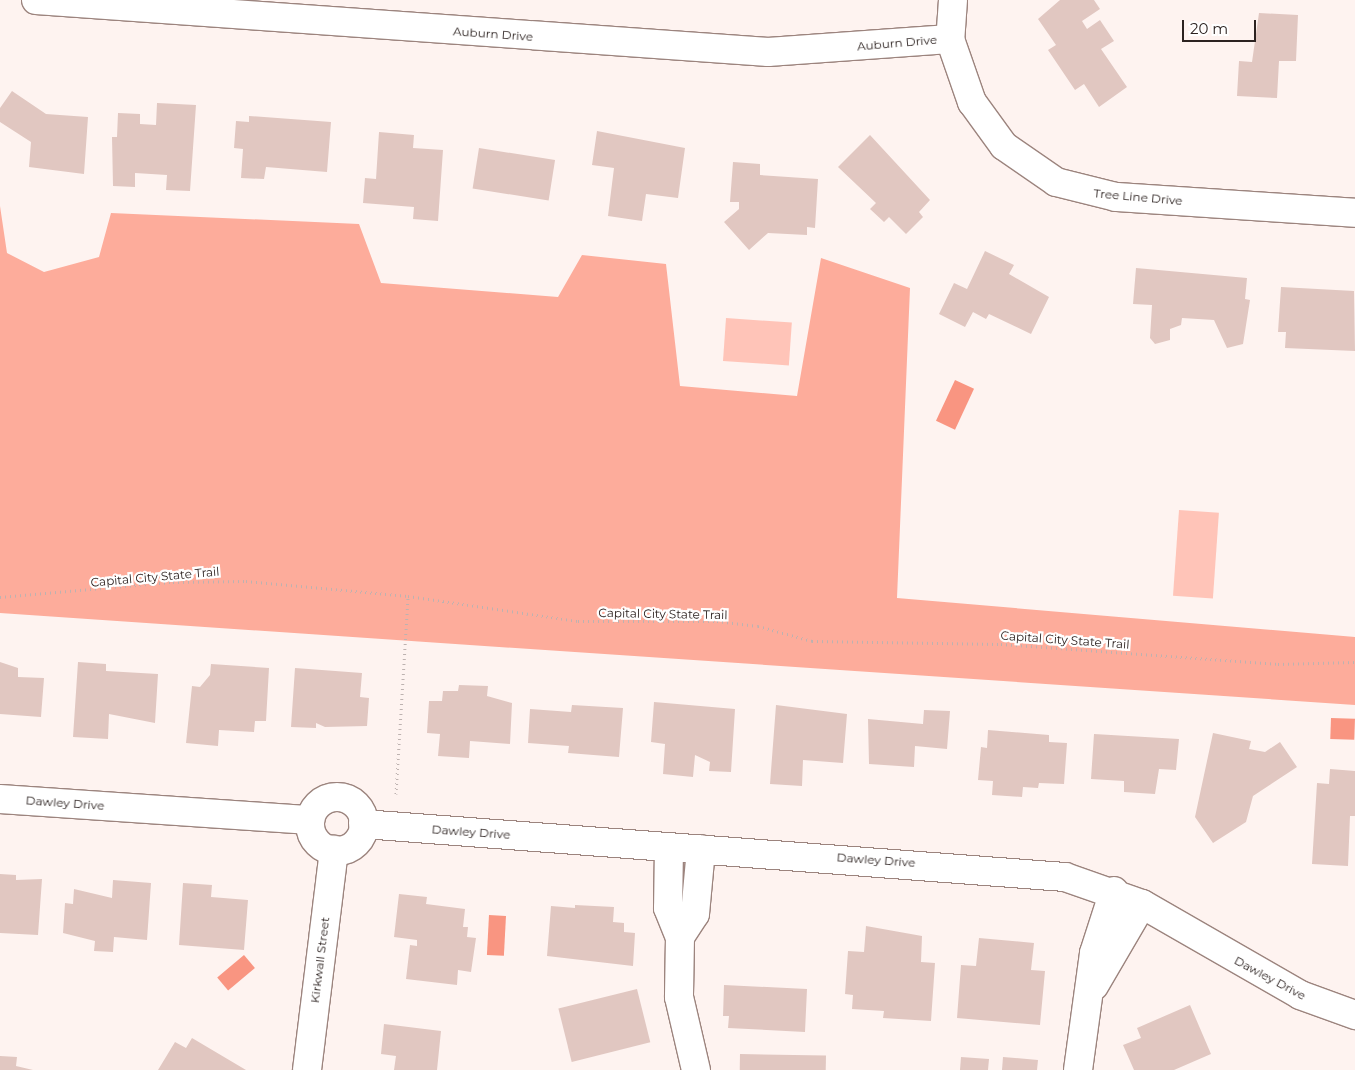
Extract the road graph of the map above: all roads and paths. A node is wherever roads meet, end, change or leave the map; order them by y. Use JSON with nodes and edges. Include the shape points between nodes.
{"nodes":[{"id":1,"x":36,"y":0,"type":"edge"},
{"id":2,"x":953,"y":0,"type":"edge"},
{"id":3,"x":950,"y":39,"type":"junction"},
{"id":4,"x":1355,"y":213,"type":"edge"},
{"id":5,"x":408,"y":596,"type":"junction"},
{"id":6,"x":0,"y":597,"type":"edge"},
{"id":7,"x":1355,"y":662,"type":"edge"},
{"id":8,"x":396,"y":794,"type":"dead end"},
{"id":9,"x":0,"y":799,"type":"edge"},
{"id":10,"x":310,"y":820,"type":"junction"},
{"id":11,"x":364,"y":824,"type":"junction"},
{"id":12,"x":670,"y":847,"type":"junction"},
{"id":13,"x":701,"y":849,"type":"junction"},
{"id":14,"x":334,"y":850,"type":"junction"},
{"id":15,"x":1114,"y":891,"type":"junction"},
{"id":16,"x":1142,"y":904,"type":"junction"},
{"id":17,"x":680,"y":937,"type":"junction"},
{"id":18,"x":1090,"y":992,"type":"junction"},
{"id":19,"x":1355,"y":1015,"type":"edge"},
{"id":20,"x":307,"y":1070,"type":"edge"},
{"id":21,"x":696,"y":1070,"type":"edge"},
{"id":22,"x":1078,"y":1070,"type":"edge"}],
"edges":[{"from":1,"to":3,"type":"street","name":"Auburn Drive","via":[[768,52]]},
{"from":2,"to":3,"type":"street","name":"Tree Line Drive"},
{"from":3,"to":4,"type":"street","name":"Tree Line Drive","via":[[959,71],[985,124],[1023,163],[1056,182],[1116,197]]},
{"from":5,"to":6,"type":"path","name":"Capital City State Trail","via":[[208,580]]},
{"from":5,"to":7,"type":"path","name":"Capital City State Trail","via":[[578,620],[726,622],[812,641],[1001,644],[1278,664]]},
{"from":5,"to":8,"type":"path"},
{"from":9,"to":10,"type":"street","name":"Dawley Drive"},
{"from":10,"to":11,"type":"street","via":[[325,799],[343,798],[358,807]]},
{"from":10,"to":14,"type":"street","via":[[318,844]]},
{"from":11,"to":12,"type":"street","name":"Dawley Drive"},
{"from":11,"to":14,"type":"street","via":[[355,844]]},
{"from":12,"to":13,"type":"street","name":"Dawley Drive"},
{"from":12,"to":17,"type":"street","via":[[668,908]]},
{"from":13,"to":15,"type":"street","name":"Dawley Drive","via":[[1017,871],[1065,877]]},
{"from":13,"to":17,"type":"street","via":[[695,914]]},
{"from":14,"to":20,"type":"street","name":"Kirkwall Street"},
{"from":15,"to":16,"type":"street","name":"Dawley Drive"},
{"from":15,"to":18,"type":"street","via":[[1094,953]]},
{"from":16,"to":18,"type":"street"},
{"from":16,"to":19,"type":"street","name":"Dawley Drive","via":[[1300,995]]},
{"from":17,"to":21,"type":"street","via":[[679,998]]},
{"from":18,"to":22,"type":"street"}]}
